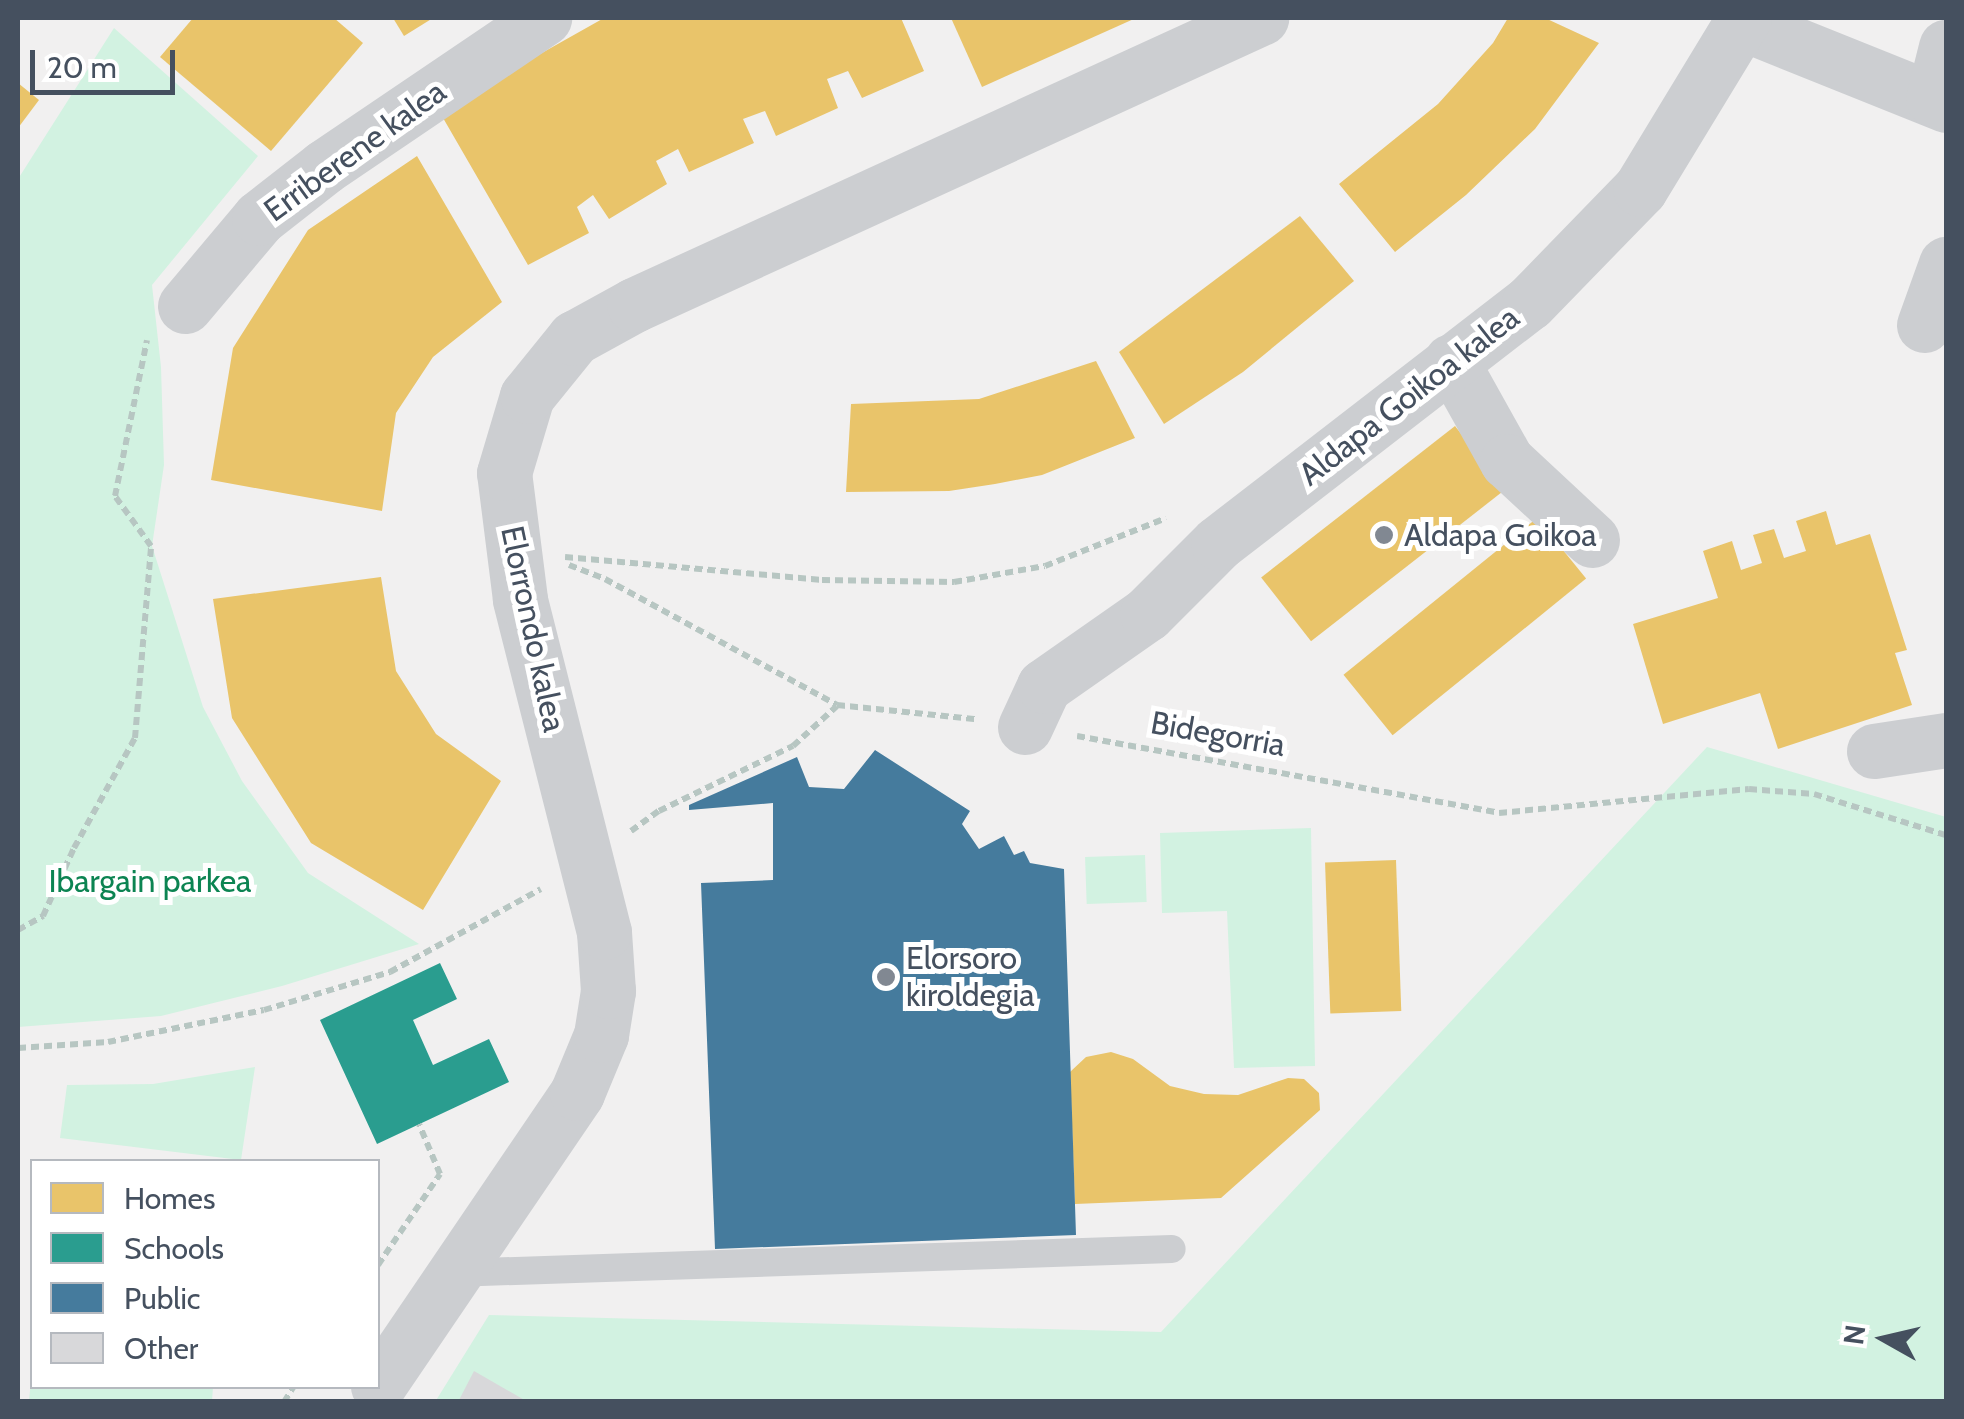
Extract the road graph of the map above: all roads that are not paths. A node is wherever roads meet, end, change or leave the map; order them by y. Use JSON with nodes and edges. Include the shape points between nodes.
{"nodes":[{"id":1,"x":544,"y":18,"type":"edge"},
{"id":2,"x":1743,"y":20,"type":"edge"},
{"id":3,"x":1251,"y":23,"type":"edge"},
{"id":4,"x":1946,"y":47,"type":"edge"},
{"id":5,"x":1940,"y":102,"type":"edge"},
{"id":6,"x":1946,"y":264,"type":"edge"},
{"id":7,"x":184,"y":306,"type":"road end"},
{"id":8,"x":1924,"y":325,"type":"dead end"},
{"id":9,"x":1451,"y":361,"type":"junction"},
{"id":10,"x":1592,"y":540,"type":"dead end"},
{"id":11,"x":1025,"y":727,"type":"road end"},
{"id":12,"x":1946,"y":740,"type":"edge"},
{"id":13,"x":1874,"y":751,"type":"dead end"},
{"id":14,"x":1172,"y":1249,"type":"dead end"},
{"id":15,"x":451,"y":1274,"type":"junction"},
{"id":16,"x":380,"y":1381,"type":"edge"}],
"edges":[{"from":1,"to":7,"type":"street","name":"Erriberene kalea","via":[[259,218]]},
{"from":2,"to":5,"type":"street"},
{"from":2,"to":9,"type":"street","name":"Aldapa Goikoa kalea","via":[[1640,189],[1529,303]]},
{"from":3,"to":15,"type":"street","name":"Elorrondo kalea","via":[[634,304],[574,338],[526,396],[504,473],[530,549],[520,600],[604,932],[608,991],[600,1035],[577,1093]]},
{"from":4,"to":5,"type":"street"},
{"from":6,"to":8,"type":"street"},
{"from":9,"to":10,"type":"street","via":[[1507,461]]},
{"from":9,"to":11,"type":"street","name":"Aldapa Goikoa kalea","via":[[1218,543],[1147,614],[1044,686]]},
{"from":12,"to":13,"type":"street"},
{"from":14,"to":15,"type":"lane"},
{"from":15,"to":16,"type":"street","name":"Elorrondo kalea"}]}
